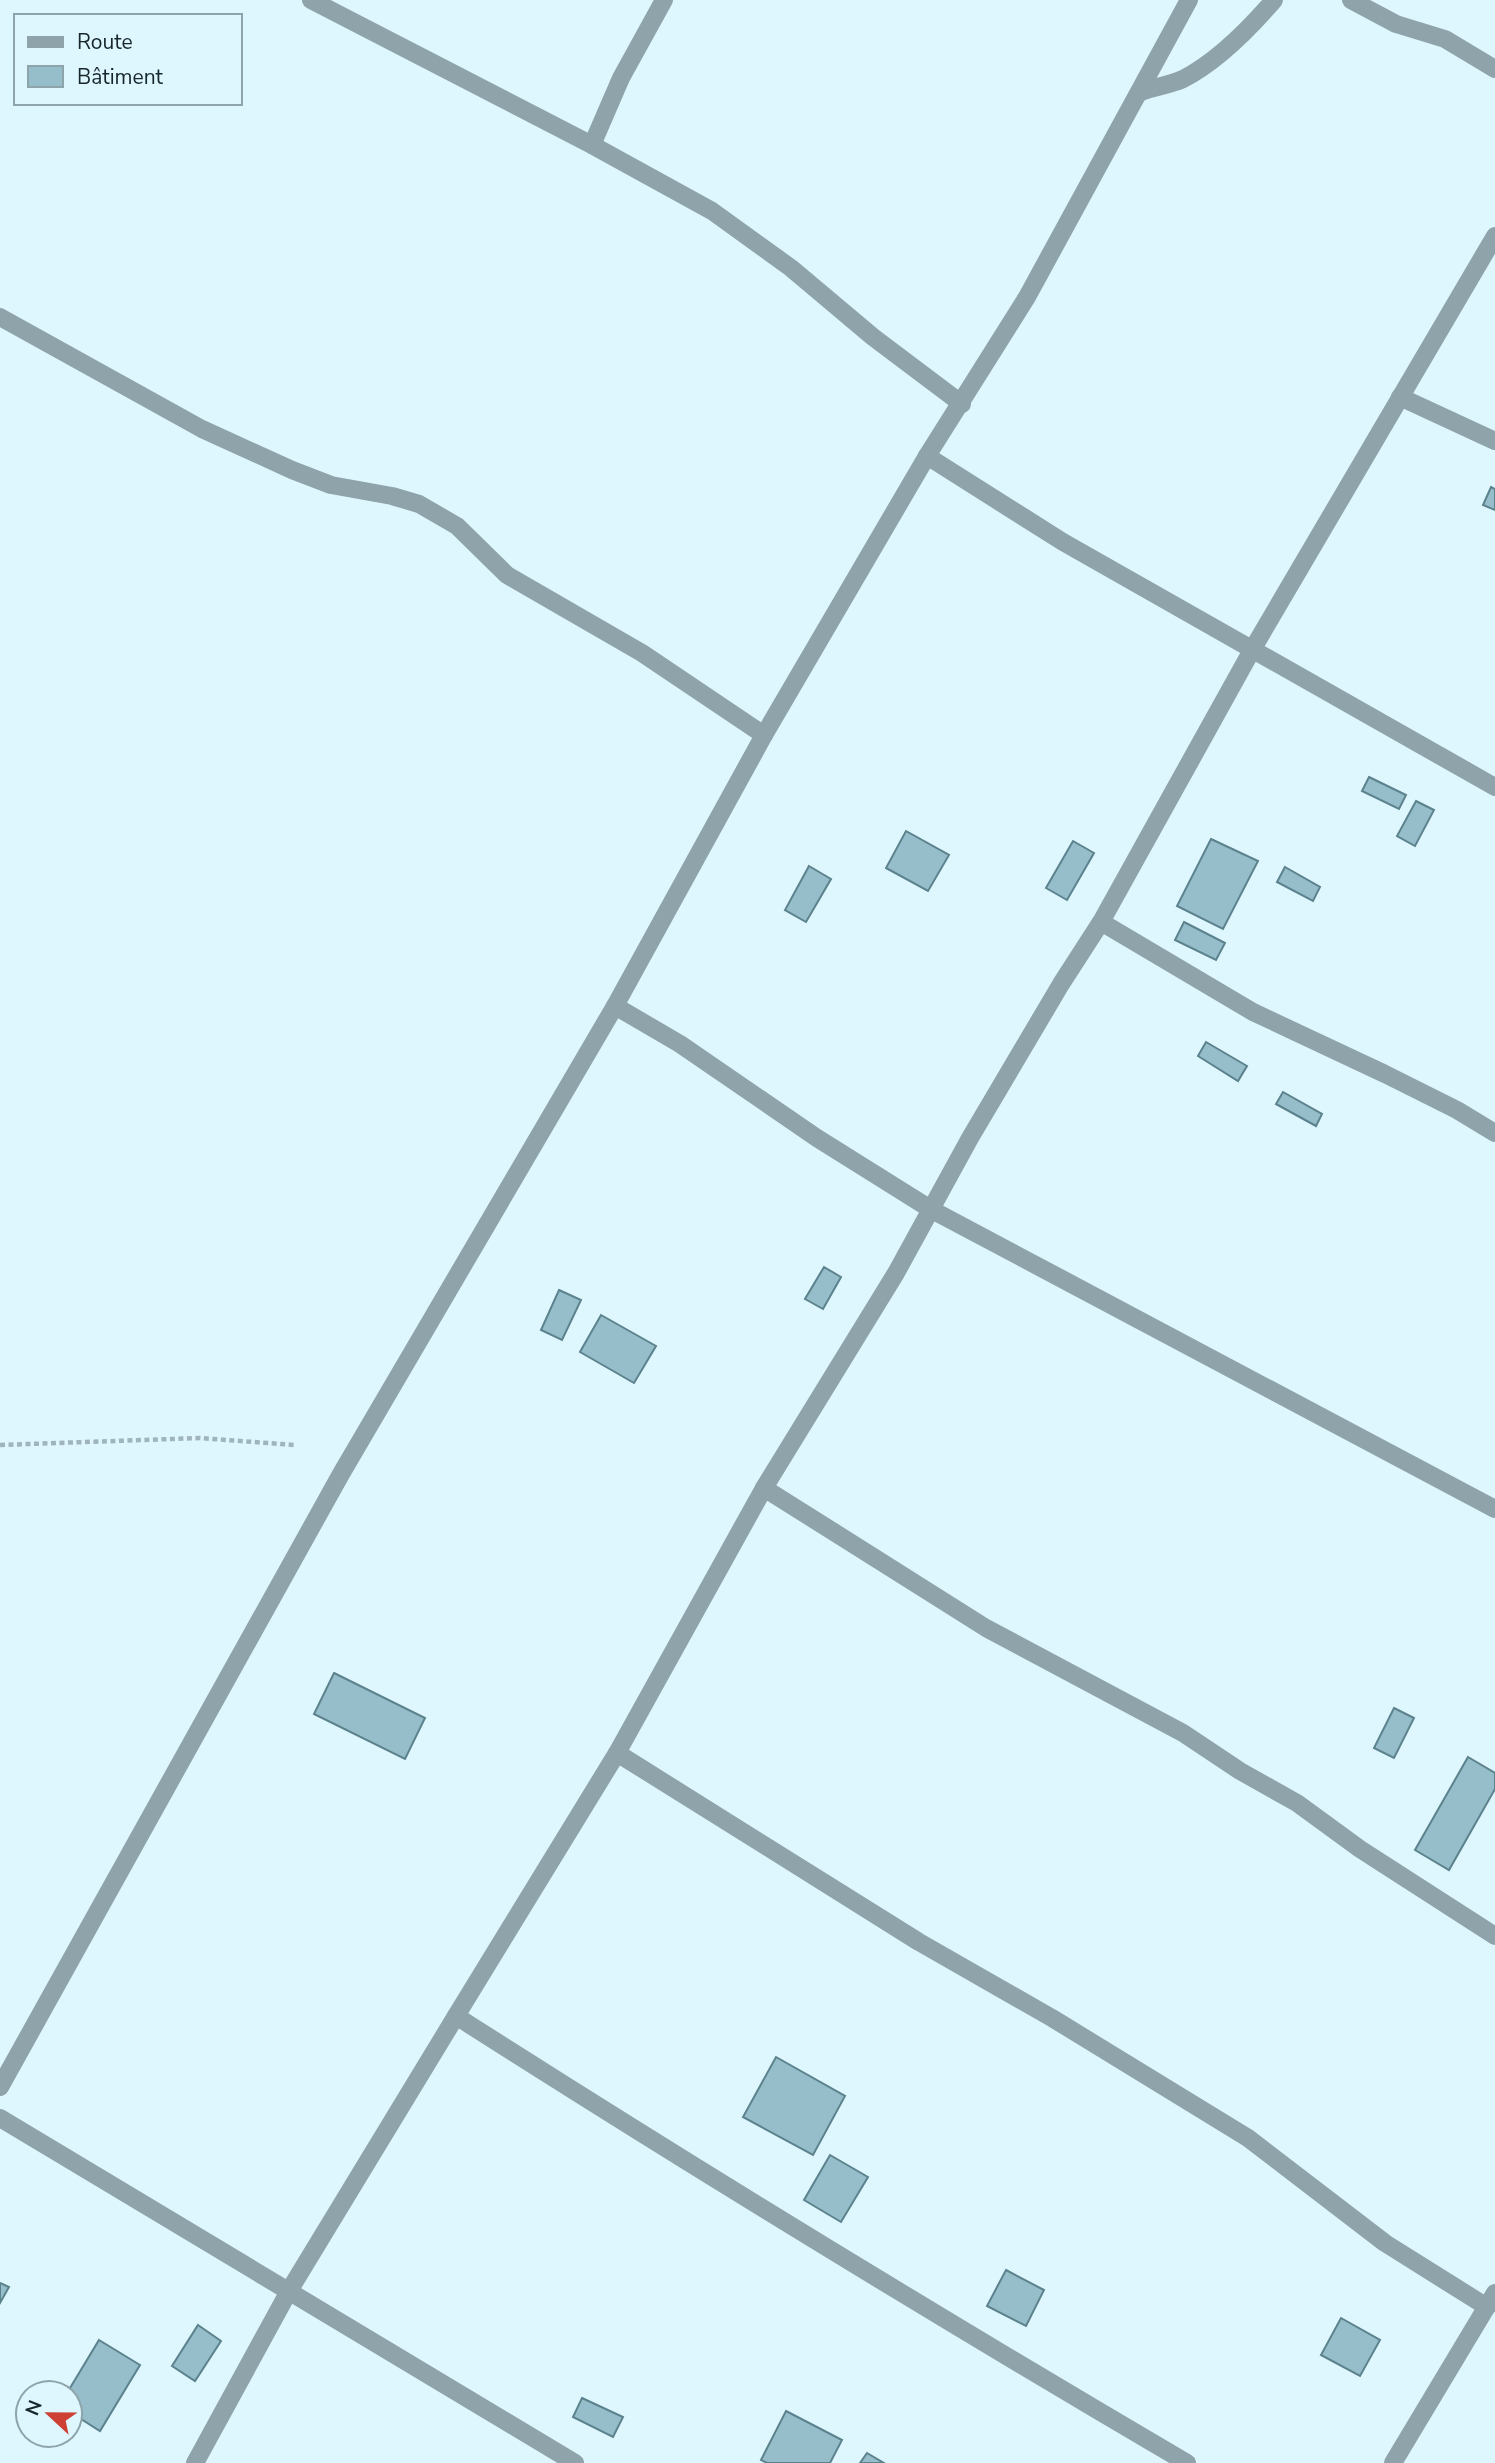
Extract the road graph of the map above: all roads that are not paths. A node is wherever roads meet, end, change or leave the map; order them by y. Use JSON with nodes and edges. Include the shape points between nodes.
{"nodes":[{"id":1,"x":311,"y":0,"type":"edge"},
{"id":2,"x":664,"y":0,"type":"edge"},
{"id":3,"x":1189,"y":0,"type":"edge"},
{"id":4,"x":1274,"y":0,"type":"edge"},
{"id":5,"x":1351,"y":0,"type":"edge"},
{"id":6,"x":1495,"y":69,"type":"edge"},
{"id":7,"x":1141,"y":92,"type":"junction"},
{"id":8,"x":592,"y":145,"type":"junction"},
{"id":9,"x":1495,"y":236,"type":"edge"},
{"id":10,"x":0,"y":317,"type":"edge"},
{"id":11,"x":1400,"y":397,"type":"junction"},
{"id":12,"x":962,"y":404,"type":"junction"},
{"id":13,"x":1495,"y":441,"type":"edge"},
{"id":14,"x":927,"y":456,"type":"junction"},
{"id":15,"x":1252,"y":650,"type":"junction"},
{"id":16,"x":764,"y":735,"type":"junction"},
{"id":17,"x":1495,"y":787,"type":"edge"},
{"id":18,"x":1101,"y":922,"type":"junction"},
{"id":19,"x":615,"y":1006,"type":"junction"},
{"id":20,"x":1495,"y":1133,"type":"edge"},
{"id":21,"x":932,"y":1210,"type":"junction"},
{"id":22,"x":764,"y":1488,"type":"junction"},
{"id":23,"x":1495,"y":1509,"type":"edge"},
{"id":24,"x":617,"y":1754,"type":"junction"},
{"id":25,"x":1495,"y":1936,"type":"edge"},
{"id":26,"x":456,"y":2016,"type":"junction"},
{"id":27,"x":0,"y":2087,"type":"edge"},
{"id":28,"x":0,"y":2118,"type":"edge"},
{"id":29,"x":289,"y":2291,"type":"junction"},
{"id":30,"x":1491,"y":2300,"type":"edge"},
{"id":31,"x":567,"y":2461,"type":"edge"},
{"id":32,"x":195,"y":2463,"type":"edge"},
{"id":33,"x":1187,"y":2463,"type":"edge"},
{"id":34,"x":1393,"y":2463,"type":"edge"}],
"edges":[{"from":1,"to":8,"type":"street"},
{"from":2,"to":8,"type":"street","via":[[621,78]]},
{"from":3,"to":7,"type":"street"},
{"from":4,"to":7,"type":"street","via":[[1216,57],[1182,79]]},
{"from":5,"to":6,"type":"street","via":[[1395,23],[1445,39]]},
{"from":7,"to":12,"type":"street"},
{"from":8,"to":12,"type":"street","via":[[712,211],[792,268]]},
{"from":9,"to":11,"type":"street"},
{"from":10,"to":16,"type":"street","via":[[190,423],[292,470],[331,485],[419,504],[457,526],[507,575],[642,653]]},
{"from":11,"to":13,"type":"street"},
{"from":11,"to":15,"type":"street"},
{"from":12,"to":14,"type":"street"},
{"from":14,"to":15,"type":"street","via":[[1063,542]]},
{"from":14,"to":16,"type":"street"},
{"from":15,"to":17,"type":"street"},
{"from":15,"to":18,"type":"street"},
{"from":16,"to":19,"type":"street"},
{"from":18,"to":20,"type":"street","via":[[1253,1012],[1457,1110]]},
{"from":18,"to":21,"type":"street"},
{"from":19,"to":21,"type":"street"},
{"from":19,"to":27,"type":"street","via":[[341,1474]]},
{"from":21,"to":22,"type":"street"},
{"from":21,"to":23,"type":"street"},
{"from":22,"to":24,"type":"street"},
{"from":22,"to":25,"type":"street","via":[[986,1628],[1183,1733]]},
{"from":24,"to":26,"type":"street"},
{"from":24,"to":30,"type":"street","via":[[919,1942],[1248,2138],[1385,2244]]},
{"from":26,"to":29,"type":"street"},
{"from":26,"to":33,"type":"street","via":[[676,2156]]},
{"from":28,"to":29,"type":"street"},
{"from":29,"to":31,"type":"street"},
{"from":29,"to":32,"type":"street"},
{"from":30,"to":34,"type":"street"}]}
